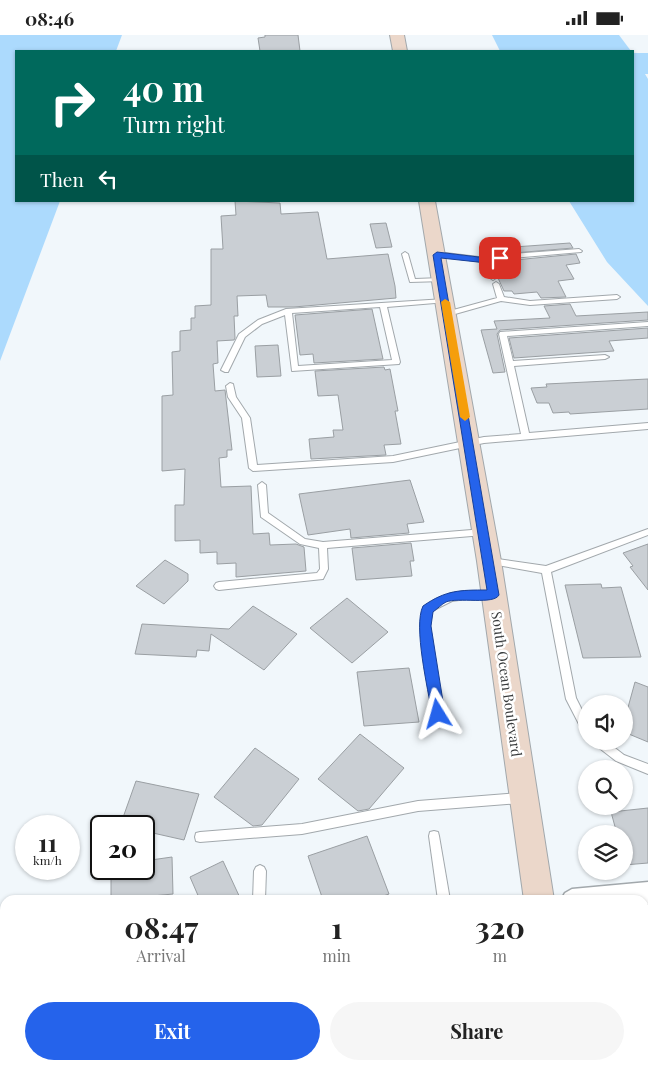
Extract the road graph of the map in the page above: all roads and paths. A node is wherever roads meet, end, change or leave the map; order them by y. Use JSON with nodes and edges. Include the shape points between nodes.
{"nodes":[{"id":1,"x":397,"y":35,"type":"edge"},
{"id":2,"x":400,"y":50,"type":"edge"},
{"id":3,"x":427,"y":202,"type":"edge"},
{"id":4,"x":579,"y":251,"type":"dead end"},
{"id":5,"x":405,"y":254,"type":"dead end"},
{"id":6,"x":437,"y":255,"type":"junction"},
{"id":7,"x":487,"y":260,"type":"junction"},
{"id":8,"x":617,"y":297,"type":"dead end"},
{"id":9,"x":445,"y":298,"type":"junction"},
{"id":10,"x":501,"y":299,"type":"junction"},
{"id":11,"x":383,"y":305,"type":"junction"},
{"id":12,"x":288,"y":311,"type":"junction"},
{"id":13,"x":648,"y":324,"type":"edge"},
{"id":14,"x":605,"y":357,"type":"dead end"},
{"id":15,"x":510,"y":364,"type":"junction"},
{"id":16,"x":225,"y":370,"type":"dead end"},
{"id":17,"x":230,"y":386,"type":"dead end"},
{"id":18,"x":648,"y":426,"type":"edge"},
{"id":19,"x":525,"y":435,"type":"junction"},
{"id":20,"x":469,"y":442,"type":"junction"},
{"id":21,"x":262,"y":485,"type":"dead end"},
{"id":22,"x":484,"y":532,"type":"junction"},
{"id":23,"x":648,"y":532,"type":"edge"},
{"id":24,"x":322,"y":545,"type":"junction"},
{"id":25,"x":488,"y":561,"type":"junction"},
{"id":26,"x":546,"y":570,"type":"junction"},
{"id":27,"x":219,"y":586,"type":"dead end"},
{"id":28,"x":494,"y":595,"type":"junction"},
{"id":29,"x":578,"y":711,"type":"edge"},
{"id":30,"x":438,"y":714,"type":"dead end"},
{"id":31,"x":610,"y":750,"type":"edge"},
{"id":32,"x":648,"y":769,"type":"edge"},
{"id":33,"x":524,"y":798,"type":"junction"},
{"id":34,"x":434,"y":836,"type":"dead end"},
{"id":35,"x":200,"y":837,"type":"dead end"},
{"id":36,"x":260,"y":871,"type":"dead end"},
{"id":37,"x":648,"y":893,"type":"edge"},
{"id":38,"x":259,"y":895,"type":"edge"},
{"id":39,"x":443,"y":895,"type":"edge"},
{"id":40,"x":538,"y":895,"type":"edge"},
{"id":41,"x":626,"y":895,"type":"edge"}],
"edges":[{"from":1,"to":2,"type":"main road"},
{"from":3,"to":6,"type":"main road","name":"South Ocean Boulevard"},
{"from":4,"to":7,"type":"lane"},
{"from":5,"to":9,"type":"lane","via":[[412,281]]},
{"from":6,"to":7,"type":"lane"},
{"from":6,"to":9,"type":"main road","name":"South Ocean Boulevard"},
{"from":7,"to":10,"type":"lane"},
{"from":8,"to":10,"type":"lane","via":[[530,303]]},
{"from":9,"to":10,"type":"lane"},
{"from":9,"to":11,"type":"lane"},
{"from":9,"to":20,"type":"main road","name":"South Ocean Boulevard"},
{"from":11,"to":12,"type":"lane"},
{"from":11,"to":12,"type":"lane","via":[[396,362],[294,369]]},
{"from":12,"to":16,"type":"lane","via":[[260,322],[242,336]]},
{"from":13,"to":15,"type":"lane","via":[[503,334]]},
{"from":14,"to":15,"type":"lane"},
{"from":15,"to":19,"type":"lane"},
{"from":17,"to":20,"type":"lane","via":[[232,397],[246,418],[253,468],[393,459]]},
{"from":18,"to":19,"type":"lane"},
{"from":19,"to":20,"type":"lane"},
{"from":20,"to":22,"type":"main road","name":"South Ocean Boulevard"},
{"from":21,"to":24,"type":"lane","via":[[264,515],[303,542]]},
{"from":22,"to":24,"type":"lane"},
{"from":22,"to":25,"type":"main road","name":"South Ocean Boulevard"},
{"from":23,"to":26,"type":"lane"},
{"from":24,"to":27,"type":"lane","via":[[324,569],[320,576]]},
{"from":25,"to":26,"type":"lane"},
{"from":25,"to":28,"type":"main road","name":"South Ocean Boulevard"},
{"from":26,"to":29,"type":"lane","via":[[572,699]]},
{"from":28,"to":30,"type":"lane","via":[[451,596],[428,609],[425,626]]},
{"from":28,"to":33,"type":"main road","name":"South Ocean Boulevard"},
{"from":31,"to":32,"type":"lane","via":[[620,758]]},
{"from":33,"to":35,"type":"lane","via":[[418,806],[302,829]]},
{"from":33,"to":40,"type":"main road","name":"South Ocean Boulevard"},
{"from":34,"to":39,"type":"lane"},
{"from":36,"to":38,"type":"lane"},
{"from":37,"to":41,"type":"street"}]}
